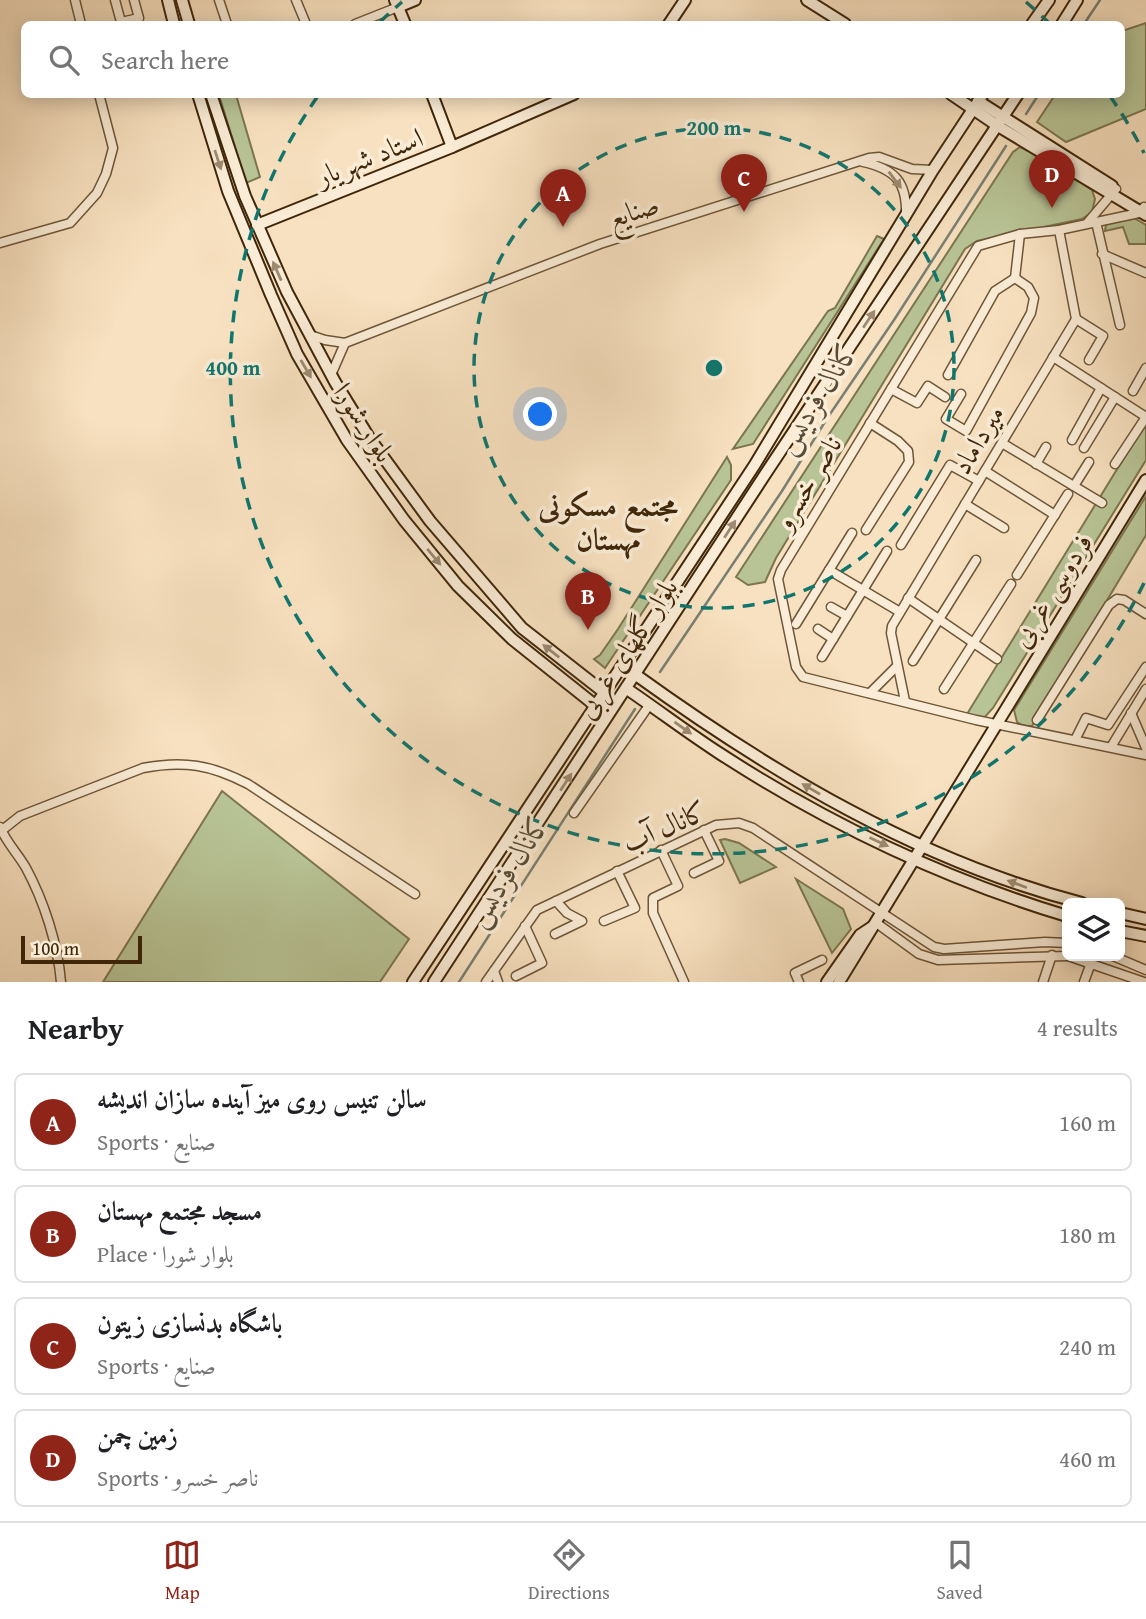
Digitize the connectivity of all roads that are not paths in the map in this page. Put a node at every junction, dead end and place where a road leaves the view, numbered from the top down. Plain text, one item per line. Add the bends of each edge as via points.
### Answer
1 (75, 0) edge
2 (115, 0) edge
3 (134, 0) edge
4 (168, 0) edge
5 (182, 0) edge
6 (219, 0) edge
7 (296, 0) edge
8 (415, 0) edge
9 (685, 0) edge
10 (807, 0) edge
11 (1049, 0) edge
12 (1077, 0) edge
13 (396, 4) edge
14 (822, 4) edge
15 (80, 21) edge
16 (121, 21) edge
17 (126, 21) edge
18 (173, 21) edge
19 (188, 21) edge
20 (226, 21) edge
21 (305, 21) edge
22 (361, 21) edge
23 (404, 21) edge
24 (671, 21) edge
25 (842, 21) edge
26 (1034, 21) edge
27 (1064, 21) edge
28 (100, 98) edge
29 (199, 98) edge
30 (212, 98) edge
31 (434, 98) edge
32 (564, 98) edge
33 (1016, 98) edge
34 (978, 101) edge
35 (1000, 122) junction
36 (1023, 131) junction
37 (452, 147) junction
38 (860, 161) junction
39 (933, 170) junction
40 (1114, 191) junction
41 (1144, 211) edge
42 (906, 218) junction
43 (1096, 222) junction
44 (1085, 224) junction
45 (257, 225) junction
46 (1059, 230) junction
47 (1020, 234) junction
48 (0, 243) edge
49 (1102, 254) junction
50 (1146, 273) edge
51 (1015, 278) junction
52 (1076, 319) junction
53 (1120, 325) dead end
54 (308, 335) junction
55 (345, 343) junction
56 (1053, 357) junction
57 (1089, 360) dead end
58 (1146, 368) edge
59 (331, 375) junction
60 (948, 375) dead end
61 (1101, 388) junction
62 (891, 389) junction
63 (1133, 391) dead end
64 (961, 394) dead end
65 (945, 397) dead end
66 (1115, 397) junction
67 (1146, 417) edge
68 (870, 423) junction
69 (1072, 440) dead end
70 (1002, 443) junction
71 (1046, 447) dead end
72 (1083, 448) dead end
73 (1089, 462) dead end
74 (1036, 464) junction
75 (1115, 464) dead end
76 (985, 471) junction
77 (1146, 480) edge
78 (979, 481) junction
79 (1074, 486) junction
80 (1068, 494) dead end
81 (1102, 503) dead end
82 (965, 504) junction
83 (1055, 515) junction
84 (1004, 528) dead end
85 (866, 530) dead end
86 (852, 533) dead end
87 (901, 545) dead end
88 (887, 551) dead end
89 (976, 559) dead end
90 (689, 566) junction
91 (829, 570) junction
92 (702, 572) junction
93 (1017, 575) dead end
94 (1011, 584) dead end
95 (863, 590) junction
96 (908, 598) junction
97 (831, 607) dead end
98 (900, 612) junction
99 (1146, 614) edge
100 (847, 616) junction
101 (939, 620) junction
102 (796, 624) dead end
103 (818, 629) dead end
104 (833, 639) junction
105 (974, 643) junction
106 (822, 657) dead end
107 (997, 659) dead end
108 (913, 661) dead end
109 (897, 666) junction
110 (1146, 667) edge
111 (636, 676) junction
112 (627, 689) junction
113 (944, 689) dead end
114 (1146, 689) edge
115 (659, 692) junction
116 (605, 693) junction
117 (870, 693) junction
118 (905, 701) junction
119 (650, 704) junction
120 (596, 706) junction
121 (1131, 713) junction
122 (1037, 720) dead end
123 (996, 724) junction
124 (1075, 740) junction
125 (1111, 747) junction
126 (1146, 748) edge
127 (1146, 755) edge
128 (574, 813) dead end
129 (525, 815) junction
130 (538, 825) junction
131 (1, 828) edge
132 (704, 830) junction
133 (922, 847) junction
134 (661, 850) junction
135 (914, 859) junction
136 (617, 871) junction
137 (694, 873) dead end
138 (415, 894) dead end
139 (1063, 898) edge
140 (556, 901) junction
141 (1062, 914) edge
142 (1125, 914) edge
143 (1146, 919) edge
144 (876, 920) junction
145 (604, 921) dead end
146 (525, 926) junction
147 (1125, 933) edge
148 (555, 934) dead end
149 (1146, 936) edge
150 (1062, 943) edge
151 (1052, 955) junction
152 (1062, 956) edge
153 (822, 960) dead end
154 (1084, 961) edge
155 (1125, 961) edge
156 (1091, 963) junction
157 (1146, 970) edge
158 (494, 971) junction
159 (516, 976) dead end
160 (436, 981) edge
161 (61, 982) edge
162 (413, 982) edge
163 (486, 982) edge
164 (498, 982) edge
165 (684, 982) edge
166 (799, 982) edge
167 (827, 982) edge
168 (839, 982) edge
169 (1043, 982) edge
170 (1084, 982) edge
171 (1144, 982) edge

1 - 15 street
2 - 16 street
3 - 17 street via 139,18
4 - 18 main road
5 - 19 main road
6 - 20 street
7 - 21 street
8 - 13 main road
9 - 24 main road
10 - 14 main road
11 - 26 main road
12 - 27 main road
13 - 22 street
13 - 23 main road
14 - 25 main road
28 - 48 street via 113,148 97,192 70,223
29 -> 120 main road, بلوار شورا via 228,191 271,295 297,354 347,440 458,586 512,639
30 - 45 main road, بلوار شورا
31 - 37 main road
32 - 37 main road, استاد شهریار
33 - 35 main road, بلوار گلهای غربی
33 - 36 main road via 1015,117
34 - 35 main road
34 - 39 main road, بلوار گلهای غربی
35 - 36 main road
35 - 40 main road
92 -> 35 main road, بلوار گلهای غربی
36 - 40 main road
37 - 45 main road, استاد شهریار
38 - 39 street, صنایع via 879,157 912,169
38 -> 42 street via 883,166 896,176 906,197
38 - 55 street, صنایع via 600,244
39 - 42 main road, بلوار گلهای غربی
40 - 41 main road
40 - 44 street
41 - 43 street, ناصر خسرو
42 - 90 main road, بلوار گلهای غربی
43 - 44 street, ناصر خسرو
43 - 49 street
44 - 46 street, ناصر خسرو
54 -> 45 main road, بلوار شورا
46 - 47 street, ناصر خسرو
46 - 52 street
47 - 51 street
47 - 62 street, ناصر خسرو via 984,243 971,254
49 - 50 street
49 - 53 street
51 - 60 street via 995,291
51 - 64 street via 1034,298 1031,313 966,431 946,419
52 - 56 street, میرداماد
52 - 57 street via 1103,336
54 - 55 street
54 - 59 main road, بلوار شورا
55 - 59 street
56 - 61 street
56 - 70 street, میرداماد
58 - 63 street
116 -> 59 main road, بلوار شورا via 522,628 430,521
61 - 66 street
61 - 69 street
62 - 65 street via 917,403 928,386
62 - 68 street, ناصر خسرو
66 - 67 street
66 - 72 street
67 - 75 street
68 - 85 street via 898,441 908,451 909,461
68 - 117 street, ناصر خسرو via 778,579 800,675
70 - 74 street
70 - 76 street, میرداماد
71 - 74 street
73 - 79 street
74 - 79 street
76 - 78 street, میرداماد
76 - 83 street
77 - 123 main road, فردوسی غربی
78 - 82 street, میرداماد
78 - 87 street via 950,465
79 - 81 street
80 - 83 street
82 - 84 street
82 - 96 street, میرداماد
83 - 93 street
86 - 91 street
88 - 95 street
89 - 101 street
90 - 92 main road via 700,564
90 - 116 main road, بلوار گلهای غربی
91 - 95 street
91 - 102 street
92 - 111 main road, بلوار گلهای غربی
94 - 105 street
95 - 98 street
95 - 100 street
96 - 98 street, میرداماد
96 - 101 street
97 - 100 street
98 - 109 street, میرداماد via 891,634
99 - 122 street via 1124,600 1109,605
100 - 104 street
101 - 105 street
101 - 108 street
103 - 104 street
104 - 106 street
105 - 107 street
105 - 113 street
109 - 117 street
109 - 118 street, میرداماد
110 - 124 street via 1108,725 1086,718
111 - 112 main road, بلوار گلهای غربی
111 - 115 main road
112 - 119 main road
130 -> 112 main road, بلوار گلهای غربی
114 - 121 street
115 - 119 main road via 651,695
133 -> 115 main road via 793,778
116 - 120 main road, بلوار گلهای غربی
117 - 118 street, ناصر خسرو
118 - 123 street, ناصر خسرو
119 - 128 street
119 -> 135 main road via 807,806
120 - 129 main road, بلوار گلهای غربی
121 - 125 street
121 - 126 street
123 - 124 street, ناصر خسرو
123 - 133 main road, فردوسی غربی
124 - 125 street, ناصر خسرو
125 - 127 street, ناصر خسرو
129 - 130 main road via 529,827
129 - 162 main road, بلوار گلهای غربی
130 - 160 main road, بلوار گلهای غربی
131 - 138 street via 20,816 143,768 202,766 248,783
131 - 161 street via 38,897
132 - 134 street, کانال آب
132 - 137 street via 719,861
132 - 144 street, کانال آب via 739,823 753,828
133 - 135 main road, فردوسی غربی
139 -> 133 main road
134 - 136 street, کانال آب
134 - 165 street via 678,886 653,898 653,914
135 - 141 main road
135 - 144 main road, فردوسی غربی
136 - 140 street, کانال آب
136 - 145 street via 635,908
140 - 146 street, کانال آب via 537,910
140 - 148 street via 582,921
142 - 143 main road
144 - 150 street via 944,949
144 - 151 street via 919,954 938,960
144 - 167 main road
144 - 168 main road
146 - 158 street, کانال آب
146 - 159 street via 542,963
147 - 149 main road
151 - 152 street
151 - 169 street
153 - 166 street via 795,973
154 - 156 street
155 - 157 street
156 - 170 street
156 - 171 street
158 - 163 street, کانال آب
158 - 164 street

